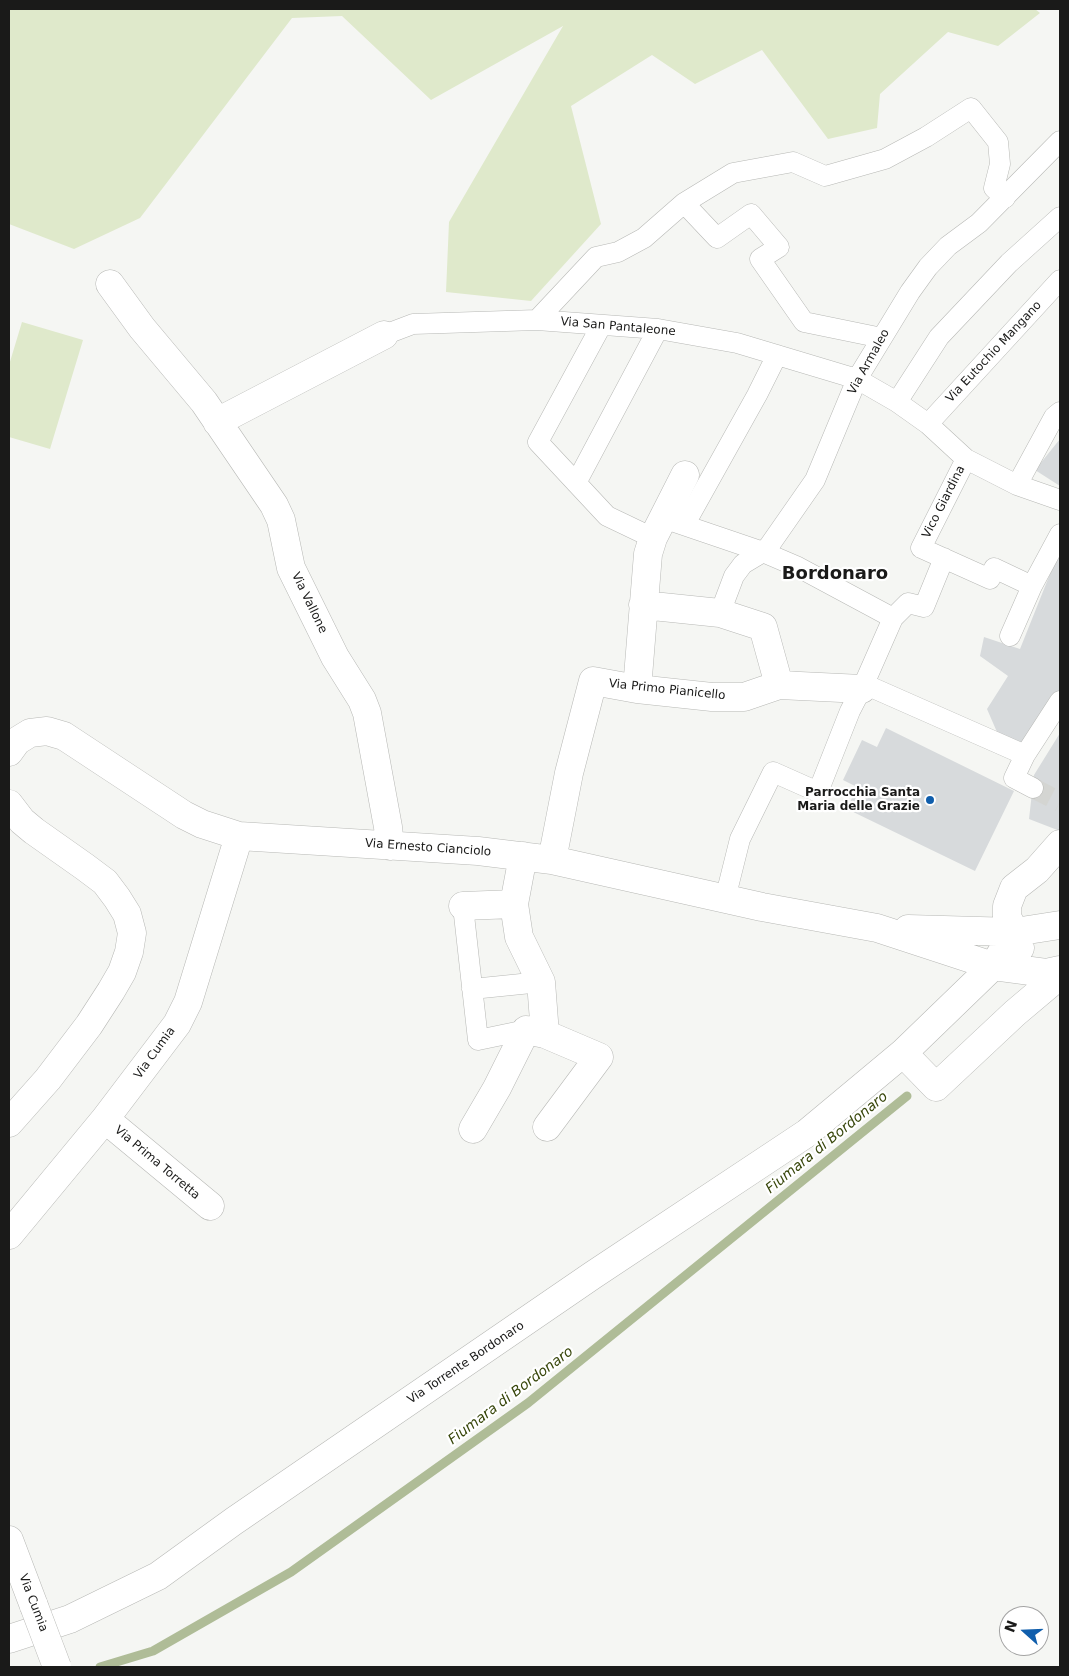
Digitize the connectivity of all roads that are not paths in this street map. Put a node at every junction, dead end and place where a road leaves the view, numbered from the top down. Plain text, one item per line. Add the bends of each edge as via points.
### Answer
1 (1060, 141) edge
2 (1005, 198) junction
3 (684, 204) junction
4 (1060, 217) edge
5 (1060, 280) edge
6 (110, 284) dead end
7 (537, 320) junction
8 (601, 326) junction
9 (658, 329) junction
10 (384, 335) joint
11 (882, 338) junction
12 (777, 355) junction
13 (857, 379) junction
14 (897, 402) junction
15 (1060, 412) edge
16 (217, 422) junction
17 (928, 424) junction
18 (966, 459) junction
19 (685, 475) dead end
20 (576, 483) junction
21 (1017, 485) junction
22 (1060, 500) edge
23 (667, 527) junction
24 (1060, 534) edge
25 (763, 552) junction
26 (944, 558) junction
27 (1032, 586) junction
28 (643, 605) junction
29 (720, 612) junction
30 (893, 618) junction
31 (1010, 636) dead end
32 (779, 685) junction
33 (863, 686) junction
34 (637, 689) junction
35 (1060, 701) edge
36 (9, 752) edge
37 (1025, 755) junction
38 (1033, 788) tunnel mouth
39 (9, 804) edge
40 (239, 836) junction
41 (1060, 844) edge
42 (390, 846) junction
43 (523, 856) junction
44 (552, 860) junction
45 (725, 899) junction
46 (514, 904) junction
47 (463, 906) joint
48 (1060, 925) edge
49 (877, 928) junction
50 (1015, 932) junction
51 (993, 966) junction
52 (1060, 970) edge
53 (1023, 971) junction
54 (1060, 975) edge
55 (541, 982) junction
56 (472, 989) junction
57 (1015, 1013) junction
58 (535, 1032) junction
59 (904, 1053) junction
60 (105, 1119) junction
61 (9, 1123) edge
62 (547, 1127) dead end
63 (473, 1129) dead end
64 (210, 1206) dead end
65 (9, 1235) edge
66 (9, 1540) edge
67 (9, 1639) edge
68 (56, 1667) edge

1 - 2 street, Via Armaleo
2 - 3 street via 994,188 1000,164 998,142 971,108 885,159 825,176 793,162 733,173
2 - 11 street, Via Armaleo via 928,267
3 - 7 street via 644,238 618,252 596,256
3 - 11 street via 717,238 751,214 779,248 760,259 804,322
4 - 14 street via 1009,263 939,337
5 - 17 street, Via Eutochio Mangano
6 - 16 street, Via Vallone
7 - 8 street, Via San Pantaleone
7 - 10 street, Via San Pantaleone via 413,324
8 - 9 street, Via San Pantaleone
8 - 20 street via 538,442
9 - 12 street, Via San Pantaleone via 737,343
9 - 20 street
10 - 16 street, Via San Pantaleone
11 - 13 street, Via Armaleo
12 - 13 street, Via San Pantaleone
12 - 23 street via 757,396
13 - 14 street, Via San Pantaleone
13 - 25 street, Via Armaleo via 815,480
14 - 17 street, Via San Pantaleone
15 - 21 street
16 - 42 street, Via Vallone via 274,505 281,520 292,568 335,657 362,700
17 - 18 street, Via San Pantaleone
18 - 21 street, Via San Pantaleone
18 - 26 street, Vico Giardina via 921,548
19 - 23 street
20 - 23 street via 607,516
21 - 22 street, Via San Pantaleone
23 - 25 street
23 - 28 street via 648,554
24 - 27 street
25 - 29 street, Via Armaleo via 743,564 734,576
25 - 30 street
26 - 27 street via 990,579 994,568
26 - 30 street via 924,607 908,603
27 - 31 street
28 - 29 street
28 - 34 street
29 - 32 street via 763,627
30 - 33 street
32 - 33 street, Via Primo Pianicello
32 - 34 street, Via Primo Pianicello via 744,697
33 - 37 street, Via Primo Pianicello
33 - 45 street via 818,792 773,772 740,839
34 - 44 street, Via Primo Pianicello via 593,681 569,773
35 - 37 street
36 - 40 street, Via Ernesto Cianciolo via 17,741 30,733 47,731 64,736 184,815
37 - 38 street via 1014,778
39 - 61 street via 22,821 105,882 127,914 132,932 122,972 107,998 48,1079
40 - 42 street, Via Ernesto Cianciolo
40 - 60 street, Via Cumia via 188,1002 164,1043
41 - 50 street via 1037,870 1014,888 1007,906 1007,917
42 - 43 street, Via Ernesto Cianciolo
43 - 44 street, Via Ernesto Cianciolo
43 - 46 street
44 - 45 street, Via Ernesto Cianciolo
45 - 49 street, Via Ernesto Cianciolo
46 - 47 street
46 - 55 street via 519,937
47 - 56 street
48 - 50 street
49 - 50 street
49 - 51 street
50 - 51 street, Via Torrente Bordonaro
50 - 53 street
51 - 53 street
51 - 59 street, Via Torrente Bordonaro
52 - 53 street via 1046,973
53 - 57 street
54 - 57 street
55 - 56 street
55 - 58 street
56 - 58 street via 478,1040
57 - 59 street via 936,1087
58 - 62 street via 599,1057
58 - 63 street
59 - 67 street, Via Torrente Bordonaro via 807,1133 592,1275 158,1576 70,1619
60 - 64 street, Via Prima Torretta
60 - 65 street, Via Cumia
66 - 68 street, Via Cumia, bridge

